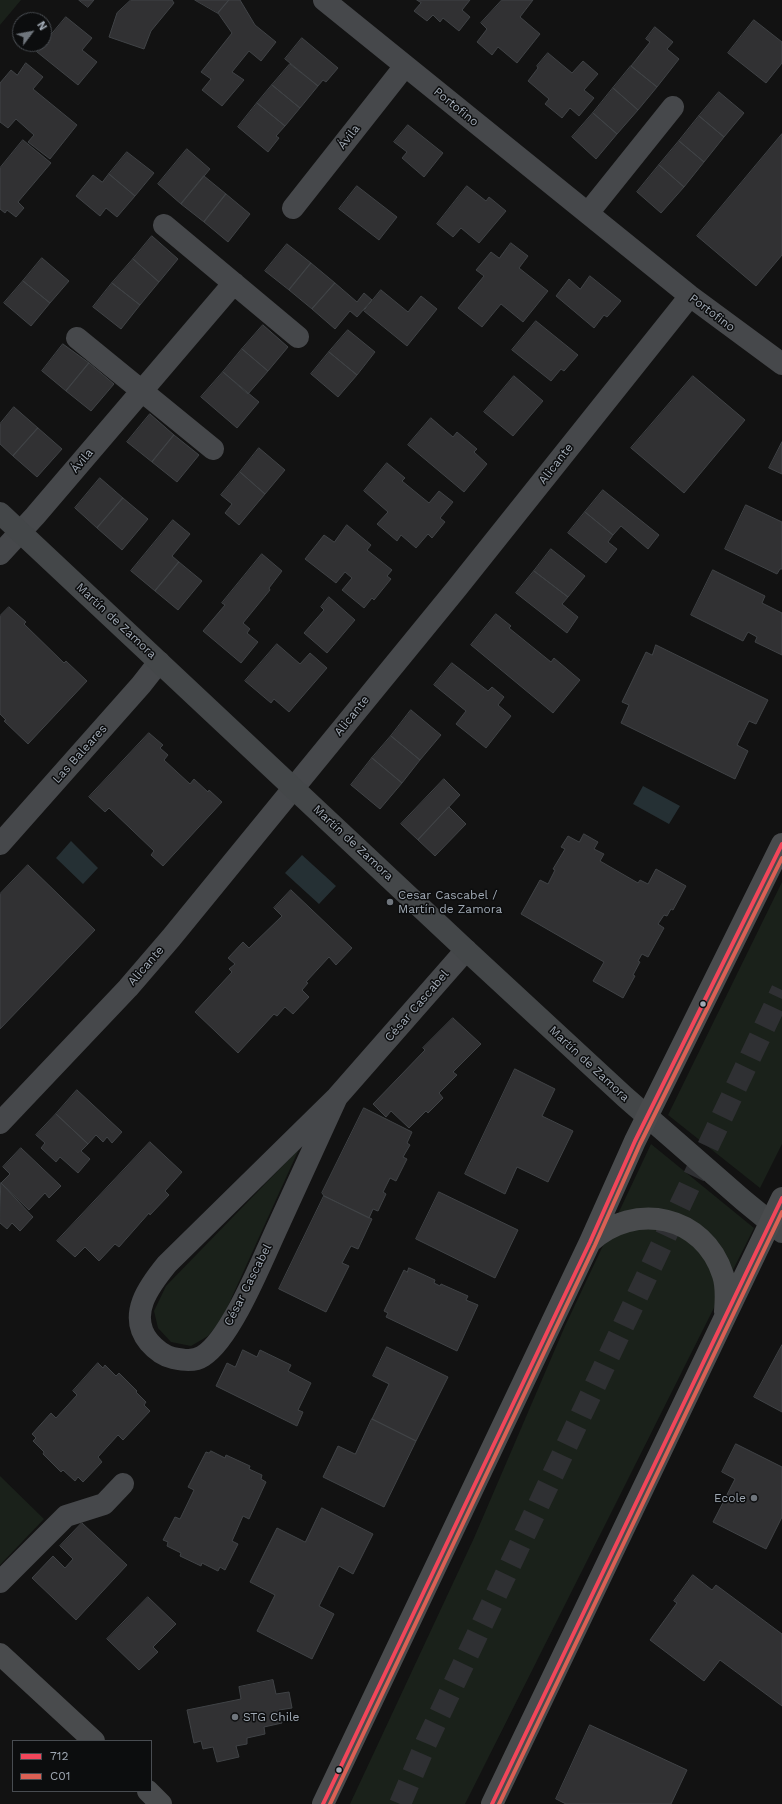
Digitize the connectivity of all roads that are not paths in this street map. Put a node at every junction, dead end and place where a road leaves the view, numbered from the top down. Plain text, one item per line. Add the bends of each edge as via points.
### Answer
1 (324, 0) edge
2 (405, 66) junction
3 (674, 108) dead end
4 (294, 208) dead end
5 (588, 213) junction
6 (164, 225) dead end
7 (234, 283) junction
8 (690, 296) junction
9 (298, 337) dead end
10 (77, 338) dead end
11 (782, 364) edge
12 (142, 390) junction
13 (213, 449) dead end
14 (0, 512) edge
15 (21, 532) junction
16 (0, 554) edge
17 (159, 662) junction
18 (295, 788) junction
19 (0, 844) edge
20 (782, 844) edge
21 (466, 950) junction
22 (337, 1097) junction
23 (648, 1117) junction
24 (0, 1123) edge
25 (782, 1198) edge
26 (776, 1227) edge
27 (590, 1242) junction
28 (720, 1328) junction
29 (123, 1484) dead end
30 (0, 1582) edge
31 (0, 1654) edge
32 (93, 1740) edge
33 (149, 1792) edge
34 (161, 1804) edge
35 (323, 1804) edge
36 (492, 1804) edge

1 - 2 street, Portofino
2 - 4 street, Ávila
2 - 5 street, Portofino
3 - 5 street
5 - 8 street, Portofino
6 - 7 street
7 - 9 street
7 - 12 street, Ávila
8 - 11 street, Portofino
8 - 18 street, Alicante
10 - 12 street
12 - 13 street
12 - 15 street, Ávila
14 - 15 street, Martín de Zamora
15 - 16 street, Ávila
15 - 17 street, Martín de Zamora
17 - 18 street, Martín de Zamora
17 - 19 street, Las Baleares
18 - 21 street, Martín de Zamora
18 - 24 street, Alicante via 128,988
20 - 23 main road
21 - 22 street, César Cascabel
21 - 23 street, Martín de Zamora
22 - 22 street, César Cascabel via 167,1264 155,1279 145,1295 140,1310 140,1322 146,1338 155,1349 171,1358 189,1361 202,1357 228,1328
23 - 26 street, Martín de Zamora
23 - 27 main road
25 - 26 main road
26 - 28 main road
27 - 28 main road via 610,1227 627,1220 661,1219 679,1224 707,1245 717,1260 726,1294
27 - 35 main road
28 - 36 main road
29 - 30 street via 104,1504 66,1516
31 - 32 main road
33 - 34 main road

